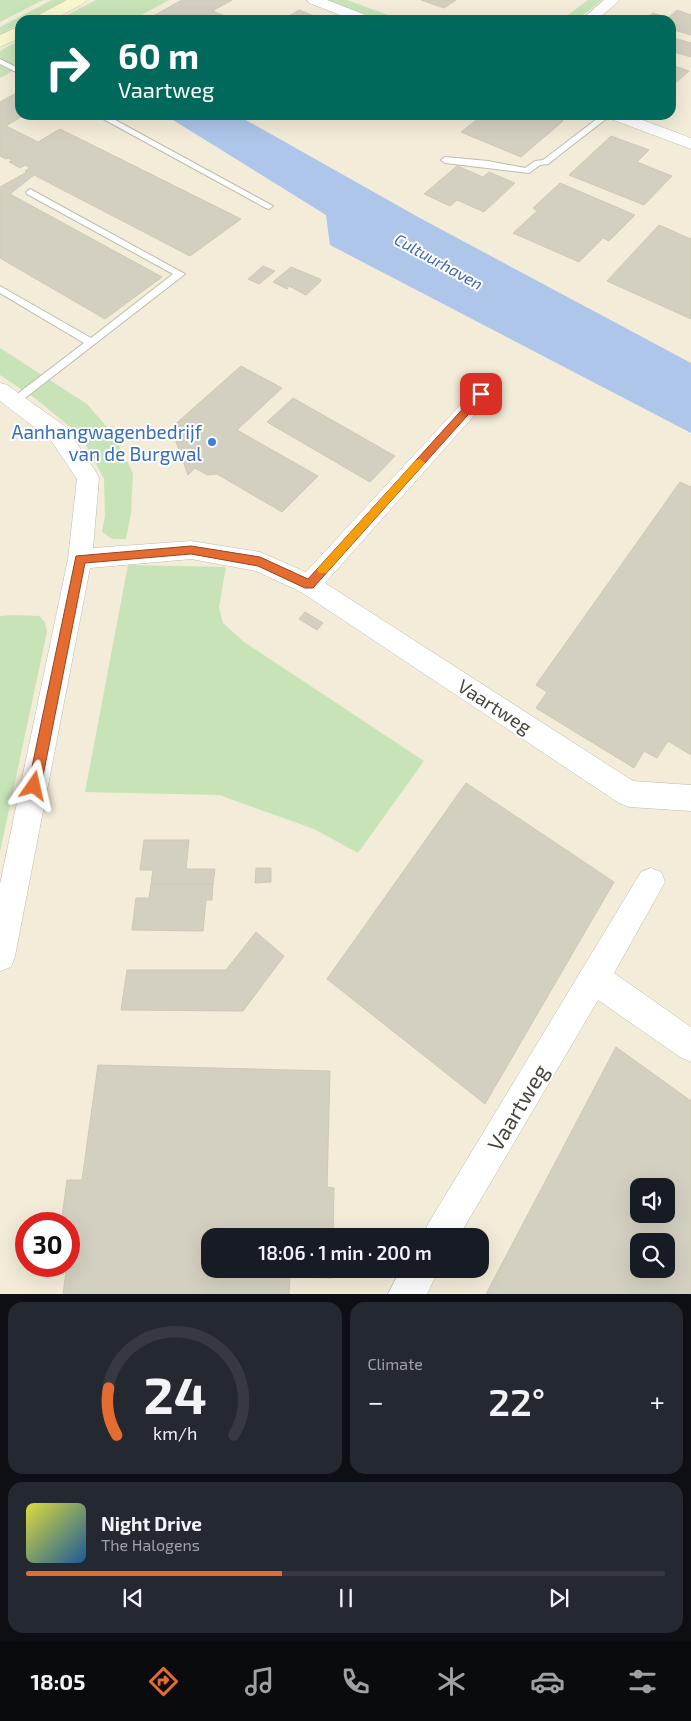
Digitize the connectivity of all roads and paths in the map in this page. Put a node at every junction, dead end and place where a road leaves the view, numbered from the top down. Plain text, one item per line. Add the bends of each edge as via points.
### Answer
1 (79, 0) edge
2 (314, 0) edge
3 (614, 0) edge
4 (50, 15) edge
5 (353, 15) edge
6 (594, 15) edge
7 (15, 34) edge
8 (0, 42) edge
9 (0, 61) edge
10 (15, 69) edge
11 (109, 120) edge
12 (600, 120) edge
13 (627, 120) edge
14 (691, 144) edge
15 (445, 160) dead end
16 (30, 192) dead end
17 (268, 206) dead end
18 (0, 288) edge
19 (90, 343) junction
20 (481, 394) dead end
21 (8, 395) edge
22 (80, 559) junction
23 (309, 584) junction
24 (691, 798) edge
25 (651, 882) dead end
26 (0, 956) edge
27 (594, 978) junction
28 (691, 1046) edge
29 (445, 1228) edge
30 (416, 1278) edge
31 (406, 1294) edge

1 - 4 street
2 - 5 street
3 - 6 street
7 - 8 street
9 - 10 lane
11 - 17 lane
12 - 15 lane via 545,162 526,171
13 - 14 street
16 - 19 lane via 180,274
18 - 19 lane
19 - 21 lane
20 - 23 street
21 - 22 street via 58,433 88,478
22 - 23 street, Vaartweg via 191,550 260,562
22 - 26 street
23 - 24 street, Vaartweg via 629,794
25 - 27 street, Vaartweg
27 - 28 street
27 - 29 street, Vaartweg
30 - 31 street

